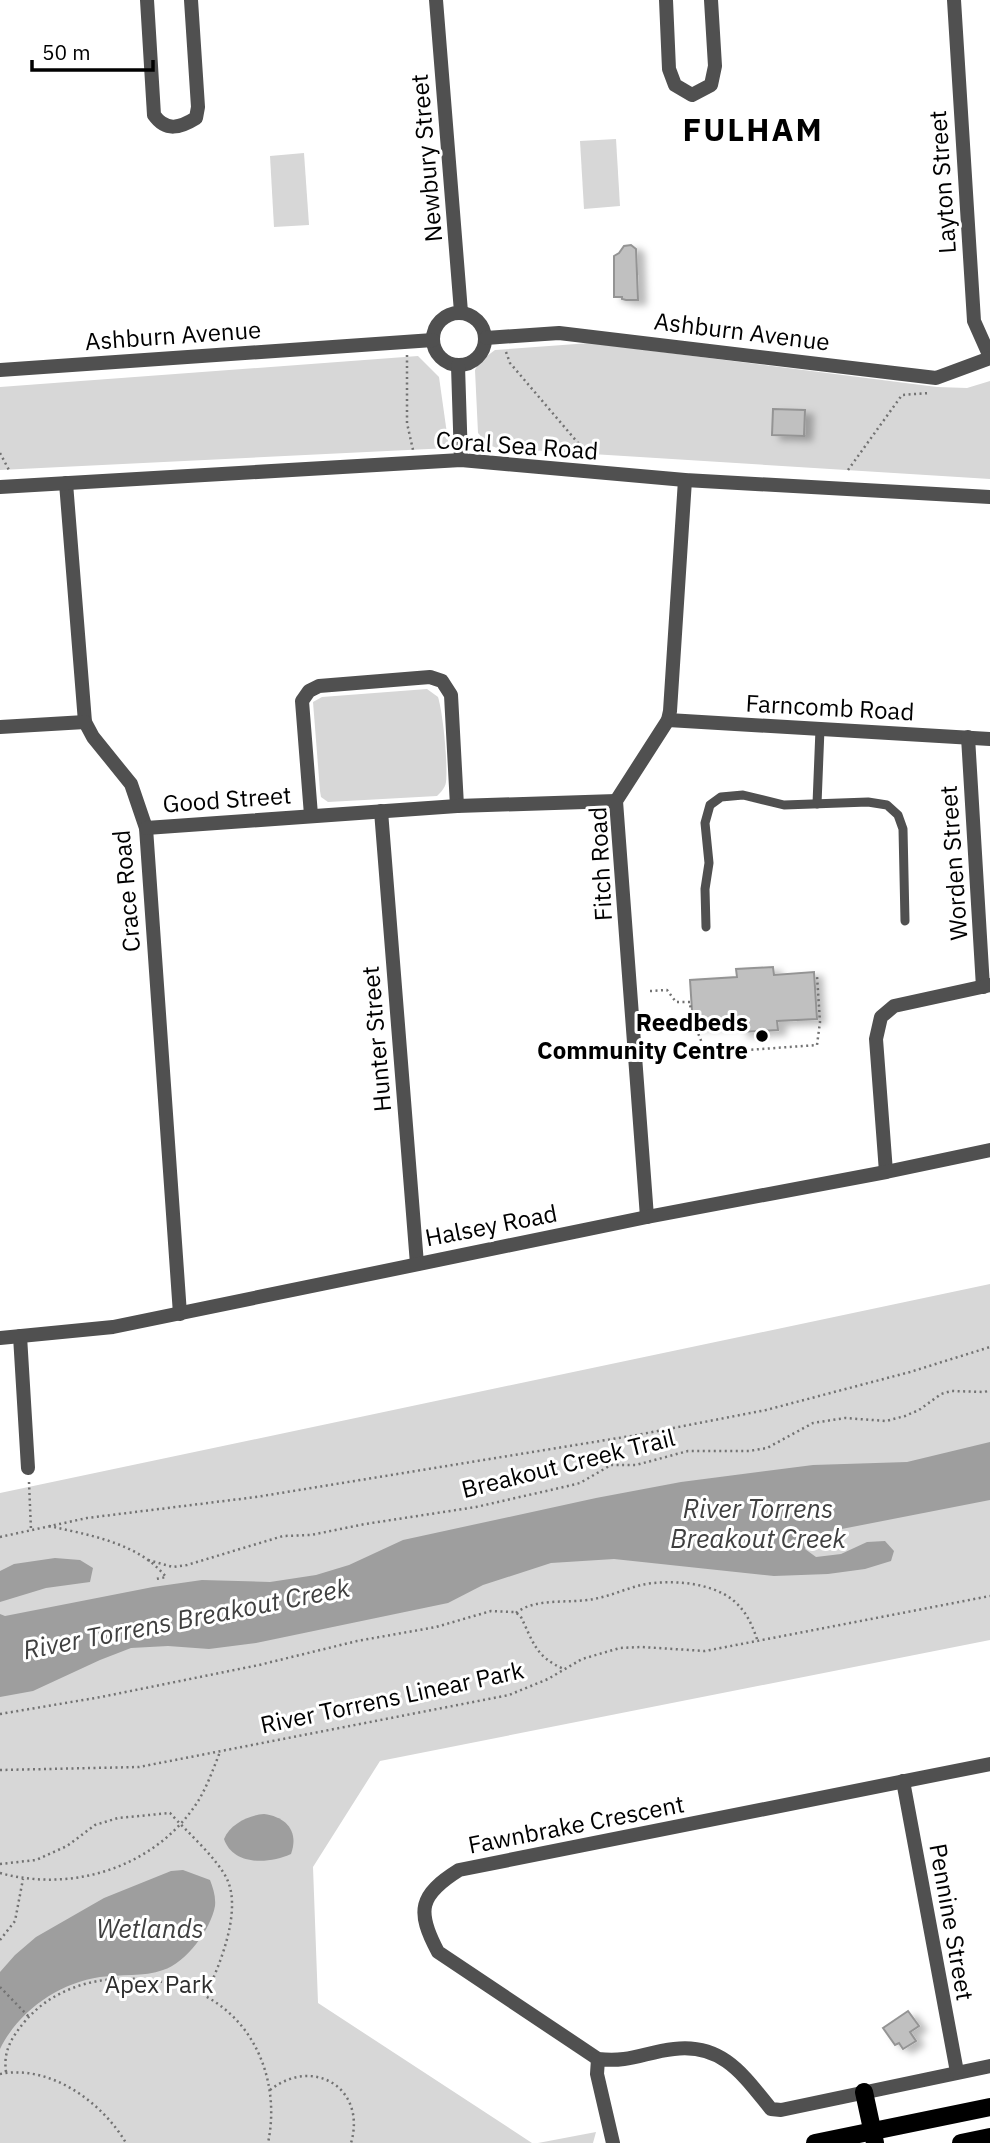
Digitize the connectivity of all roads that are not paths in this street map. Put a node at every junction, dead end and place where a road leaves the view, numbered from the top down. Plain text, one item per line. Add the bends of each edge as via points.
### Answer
1 (147, 0) edge
2 (191, 0) edge
3 (436, 0) edge
4 (666, 0) edge
5 (710, 0) edge
6 (954, 0) edge
7 (461, 312) junction
8 (486, 338) junction
9 (433, 340) junction
10 (990, 358) edge
11 (458, 366) junction
12 (0, 370) edge
13 (461, 460) junction
14 (685, 480) junction
15 (66, 483) junction
16 (0, 487) edge
17 (990, 496) edge
18 (668, 720) junction
19 (85, 722) junction
20 (0, 727) edge
21 (820, 729) junction
22 (968, 737) junction
23 (990, 739) edge
24 (616, 801) junction
25 (817, 804) junction
26 (457, 807) junction
27 (381, 811) junction
28 (311, 815) junction
29 (146, 828) junction
30 (905, 921) dead end
31 (706, 926) dead end
32 (987, 986) edge
33 (990, 1150) edge
34 (886, 1172) junction
35 (647, 1217) junction
36 (417, 1264) junction
37 (180, 1314) junction
38 (20, 1336) junction
39 (0, 1338) edge
40 (28, 1468) road end
41 (990, 1764) edge
42 (903, 1781) junction
43 (598, 2059) junction
44 (990, 2066) edge
45 (957, 2072) junction
46 (864, 2092) junction
47 (990, 2107) edge
48 (874, 2137) edge
49 (990, 2137) edge
50 (613, 2143) edge
51 (815, 2143) edge
52 (961, 2143) edge

1 - 2 street via 154,115 172,128 195,118 198,107
3 - 7 street, Newbury Street
4 - 5 street via 669,69 675,85 692,95 711,85 715,66
6 - 10 street, Layton Street via 974,321
7 - 8 street via 480,321
7 - 9 street via 440,321
8 - 10 street, Ashburn Avenue via 559,333 936,378
8 - 11 street via 479,357
9 - 11 street via 441,358
9 - 12 street, Ashburn Avenue
11 - 13 street
13 - 14 street, Coral Sea Road
13 - 15 street, Coral Sea Road
14 - 17 street, Coral Sea Road
14 - 18 street, Fitch Road
15 - 16 street, Coral Sea Road
15 - 19 street, Crace Road
18 - 21 street, Farncomb Road
18 - 24 street, Fitch Road
19 - 20 street
19 - 29 street, Crace Road via 131,784
21 - 22 street, Farncomb Road
21 - 25 lane
22 - 23 street, Farncomb Road
22 - 32 street, Worden Street
24 - 26 street, Good Street
24 - 35 street, Fitch Road
25 - 30 lane via 868,802 887,805 898,815 903,829
25 - 31 lane via 784,805 743,795 721,797 710,805 705,824 709,863
26 - 27 street, Good Street
26 - 28 street, Good Street via 451,695 442,681 430,677 320,686 305,695
27 - 28 street, Good Street
27 - 36 street, Hunter Street
28 - 29 street, Good Street
29 - 37 street, Crace Road
32 - 34 street via 894,1006 881,1017 876,1039
33 - 34 street, Halsey Road
34 - 35 street, Halsey Road
35 - 36 street, Halsey Road
36 - 37 street, Halsey Road
37 - 38 street, Halsey Road via 113,1327
38 - 39 street, Halsey Road
38 - 40 street
41 - 42 street, Fawnbrake Crescent
42 - 43 street, Fawnbrake Crescent via 459,1870 436,1884 423,1910 427,1932 438,1952
42 - 45 street, Pennine Street
43 - 46 street via 619,2061 676,2048 712,2052 738,2067 771,2109
43 - 50 street via 597,2074
44 - 45 street
45 - 46 street
46 - 48 main road
47 - 48 main road
48 - 51 main road
49 - 52 main road

